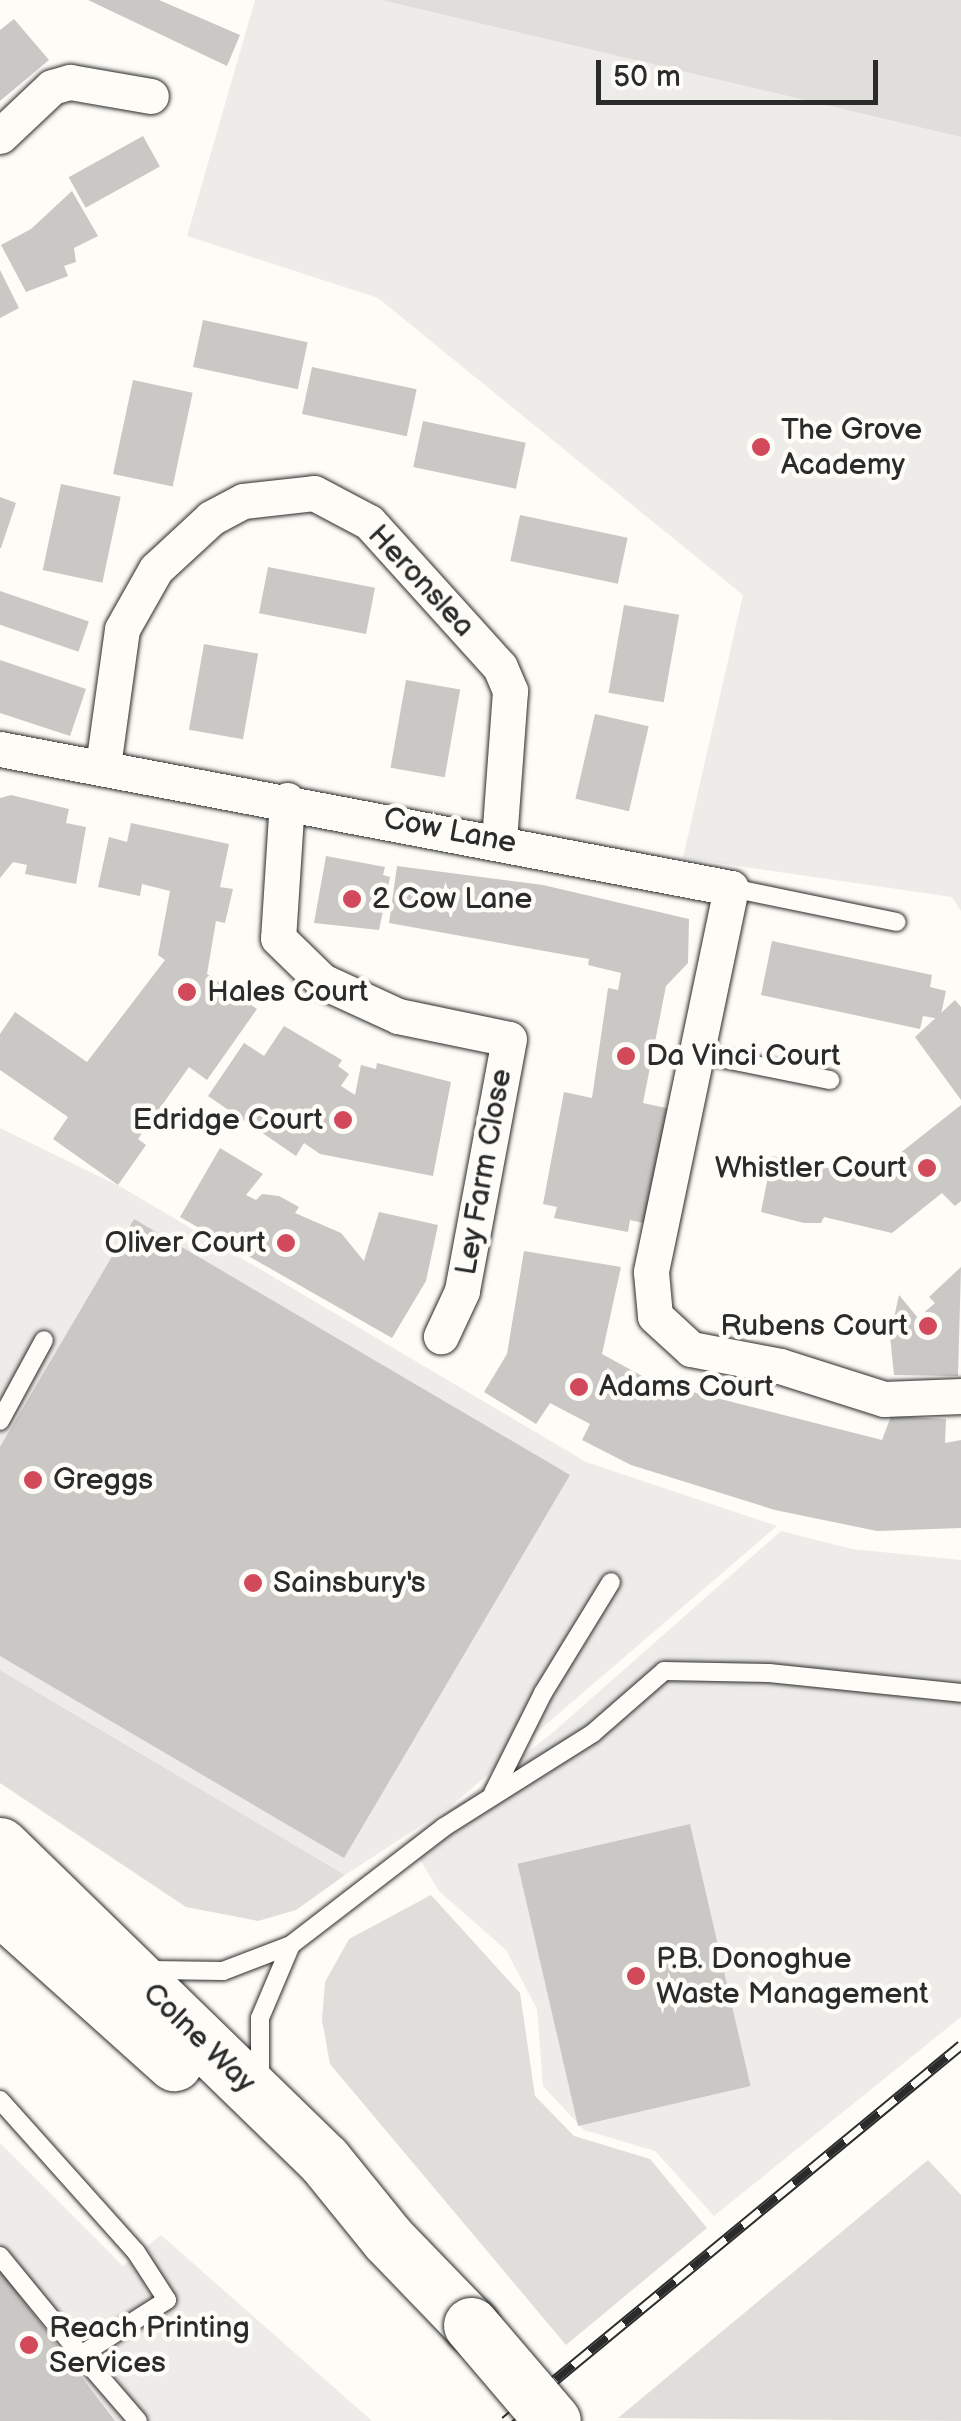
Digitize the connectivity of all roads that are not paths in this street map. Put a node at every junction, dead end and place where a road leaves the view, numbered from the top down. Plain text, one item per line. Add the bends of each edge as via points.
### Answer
1 (150, 96) dead end
2 (0, 136) edge
3 (0, 750) edge
4 (102, 766) junction
5 (287, 800) junction
6 (498, 840) junction
7 (731, 888) junction
8 (898, 922) dead end
9 (696, 1054) junction
10 (830, 1080) dead end
11 (440, 1336) dead end
12 (44, 1340) dead end
13 (961, 1396) edge
14 (0, 1421) edge
15 (612, 1582) dead end
16 (961, 1692) edge
17 (492, 1794) junction
18 (0, 1845) edge
19 (0, 1908) edge
20 (291, 1945) junction
21 (118, 1959) junction
22 (0, 2100) edge
23 (270, 2108) junction
24 (388, 2240) junction
25 (0, 2256) edge
26 (82, 2356) junction
27 (138, 2421) edge
28 (553, 2421) edge

1 - 2 street via 70,82 52,87
3 - 4 street, Cow Lane
4 - 5 street, Cow Lane
4 - 6 street, Heronslea via 122,629 156,569 210,518 243,501 314,493 369,522 500,668 510,692
5 - 6 street, Cow Lane
5 - 11 street, Ley Farm Close via 278,938 322,981 398,1016 509,1039 462,1291
6 - 7 street, Cow Lane
7 - 8 lane, Cow Lane
7 - 9 street
9 - 10 lane
9 - 13 street via 651,1272 655,1316 692,1349 780,1366 884,1399
12 - 14 lane
15 - 17 lane via 543,1692
16 - 17 lane via 769,1673 664,1671 593,1733
17 - 20 lane
18 - 21 highway, Colne Way
19 - 24 highway, Colne Way via 302,2180
20 - 21 lane via 200,1974
20 - 23 lane via 260,2018 257,2067
21 - 23 highway, Colne Way
22 - 26 lane via 136,2252 166,2300
23 - 24 highway, Colne Way via 324,2160
24 - 28 highway, Colne Way, bridge
25 - 26 lane
26 - 27 lane

